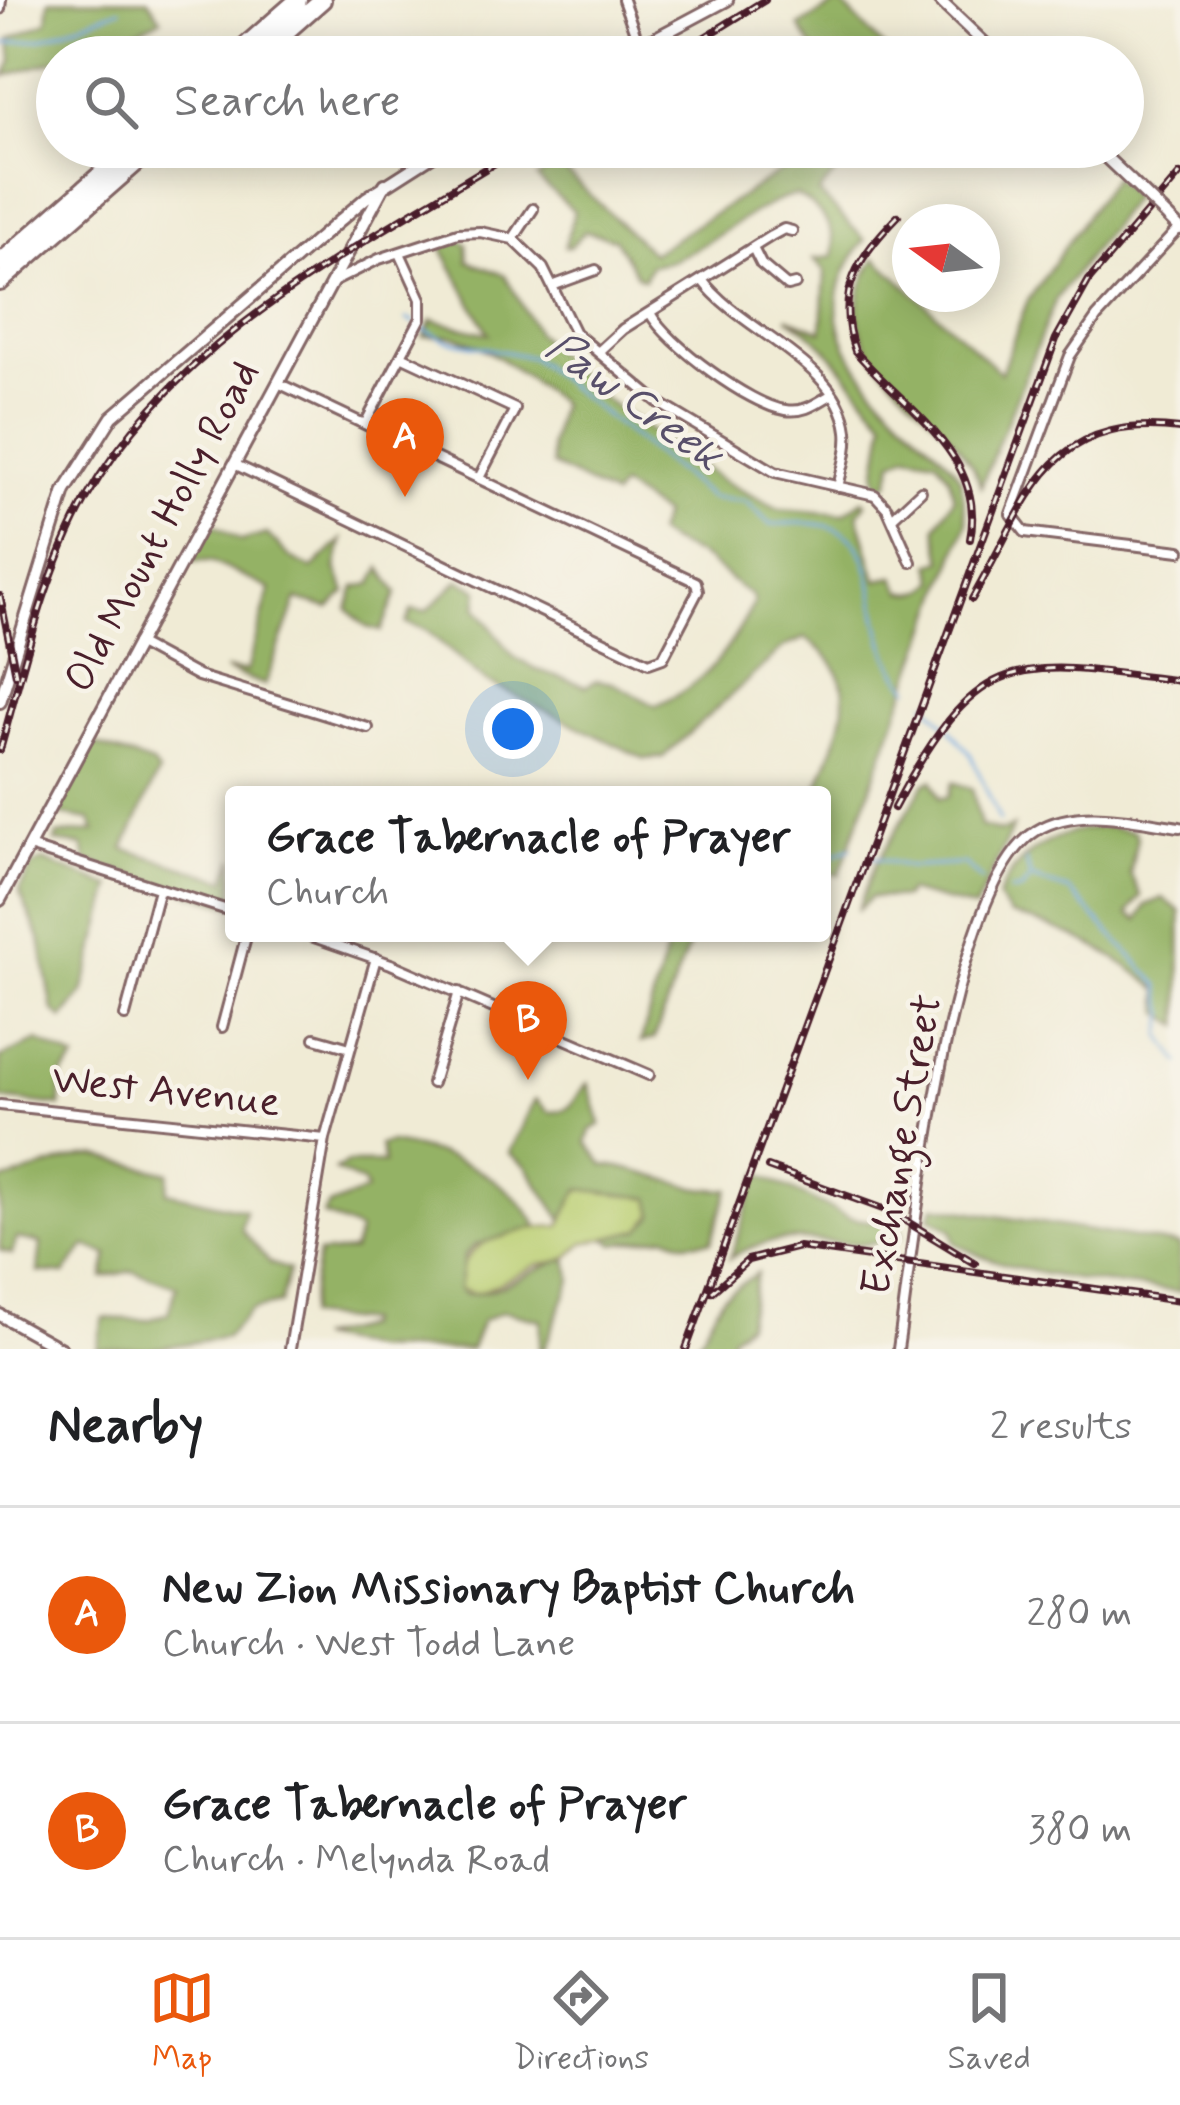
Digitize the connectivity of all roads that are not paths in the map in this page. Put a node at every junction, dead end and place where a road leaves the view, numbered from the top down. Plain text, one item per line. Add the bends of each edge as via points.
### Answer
1 (623, 0) edge
2 (727, 0) edge
3 (939, 0) edge
4 (305, 3) edge
5 (261, 36) edge
6 (276, 36) edge
7 (636, 36) edge
8 (659, 36) edge
9 (977, 36) edge
10 (108, 168) edge
11 (130, 168) edge
12 (411, 168) edge
13 (1117, 168) edge
14 (385, 184) junction
15 (532, 209) dead end
16 (1180, 228) edge
17 (792, 232) dead end
18 (513, 239) junction
19 (753, 248) junction
20 (400, 253) junction
21 (0, 263) edge
22 (596, 270) dead end
23 (702, 280) junction
24 (0, 282) edge
25 (334, 282) junction
26 (795, 284) dead end
27 (552, 286) junction
28 (650, 313) junction
29 (597, 352) junction
30 (401, 356) junction
31 (278, 383) junction
32 (829, 396) junction
33 (365, 424) junction
34 (232, 464) junction
35 (478, 478) junction
36 (838, 487) junction
37 (921, 491) dead end
38 (892, 518) junction
39 (1180, 551) edge
40 (911, 562) dead end
41 (136, 643) junction
42 (0, 702) edge
43 (368, 728) dead end
44 (1180, 827) edge
45 (32, 848) junction
46 (159, 890) junction
47 (0, 900) edge
48 (225, 909) edge
49 (245, 942) edge
50 (329, 942) edge
51 (376, 958) junction
52 (459, 992) junction
53 (125, 1016) dead end
54 (222, 1027) dead end
55 (315, 1038) dead end
56 (350, 1048) junction
57 (649, 1075) dead end
58 (432, 1083) dead end
59 (0, 1105) edge
60 (325, 1139) junction
61 (0, 1316) edge
62 (61, 1349) edge
63 (290, 1349) edge
64 (898, 1349) edge

1 - 7 street
2 - 8 street
3 - 9 street
4 - 5 highway
4 - 6 highway
10 - 21 highway
11 - 24 highway
12 - 14 street
13 - 16 street, bridge
14 - 25 street, Old Mount Holly Road
14 - 42 street via 148,383 91,444 56,513
15 - 18 street
16 - 39 street via 1070,356 1012,510 1015,526 1038,535
17 - 19 street
18 - 20 street via 469,232
18 - 27 street
19 - 23 street
19 - 26 street via 772,275
20 - 25 street
20 - 30 street via 422,309
22 - 27 street
23 - 28 street
23 - 32 street via 728,311 804,362
25 - 31 street, Old Mount Holly Road
27 - 29 street via 567,323
28 - 29 street
28 - 32 street via 673,343 770,405 800,411
29 - 36 street via 742,456
30 - 33 street
30 - 35 street via 514,409
31 - 33 street
31 - 34 street, Old Mount Holly Road
32 - 36 street via 848,436
33 - 35 street
34 - 35 street via 655,664 699,586
34 - 41 street, Old Mount Holly Road
36 - 38 street via 875,495
37 - 38 street
38 - 40 street
41 - 43 street via 198,676
41 - 45 street, Old Mount Holly Road
44 - 64 street, Exchange Street via 1072,817 1035,832 1007,861 945,1036
45 - 46 street
45 - 47 street, Old Mount Holly Road
46 - 48 street
46 - 53 street
49 - 54 street
50 - 51 street
51 - 52 street
51 - 56 street
52 - 57 street
52 - 58 street
55 - 56 street
56 - 60 street
59 - 60 street, West Avenue
60 - 63 street
61 - 62 street

